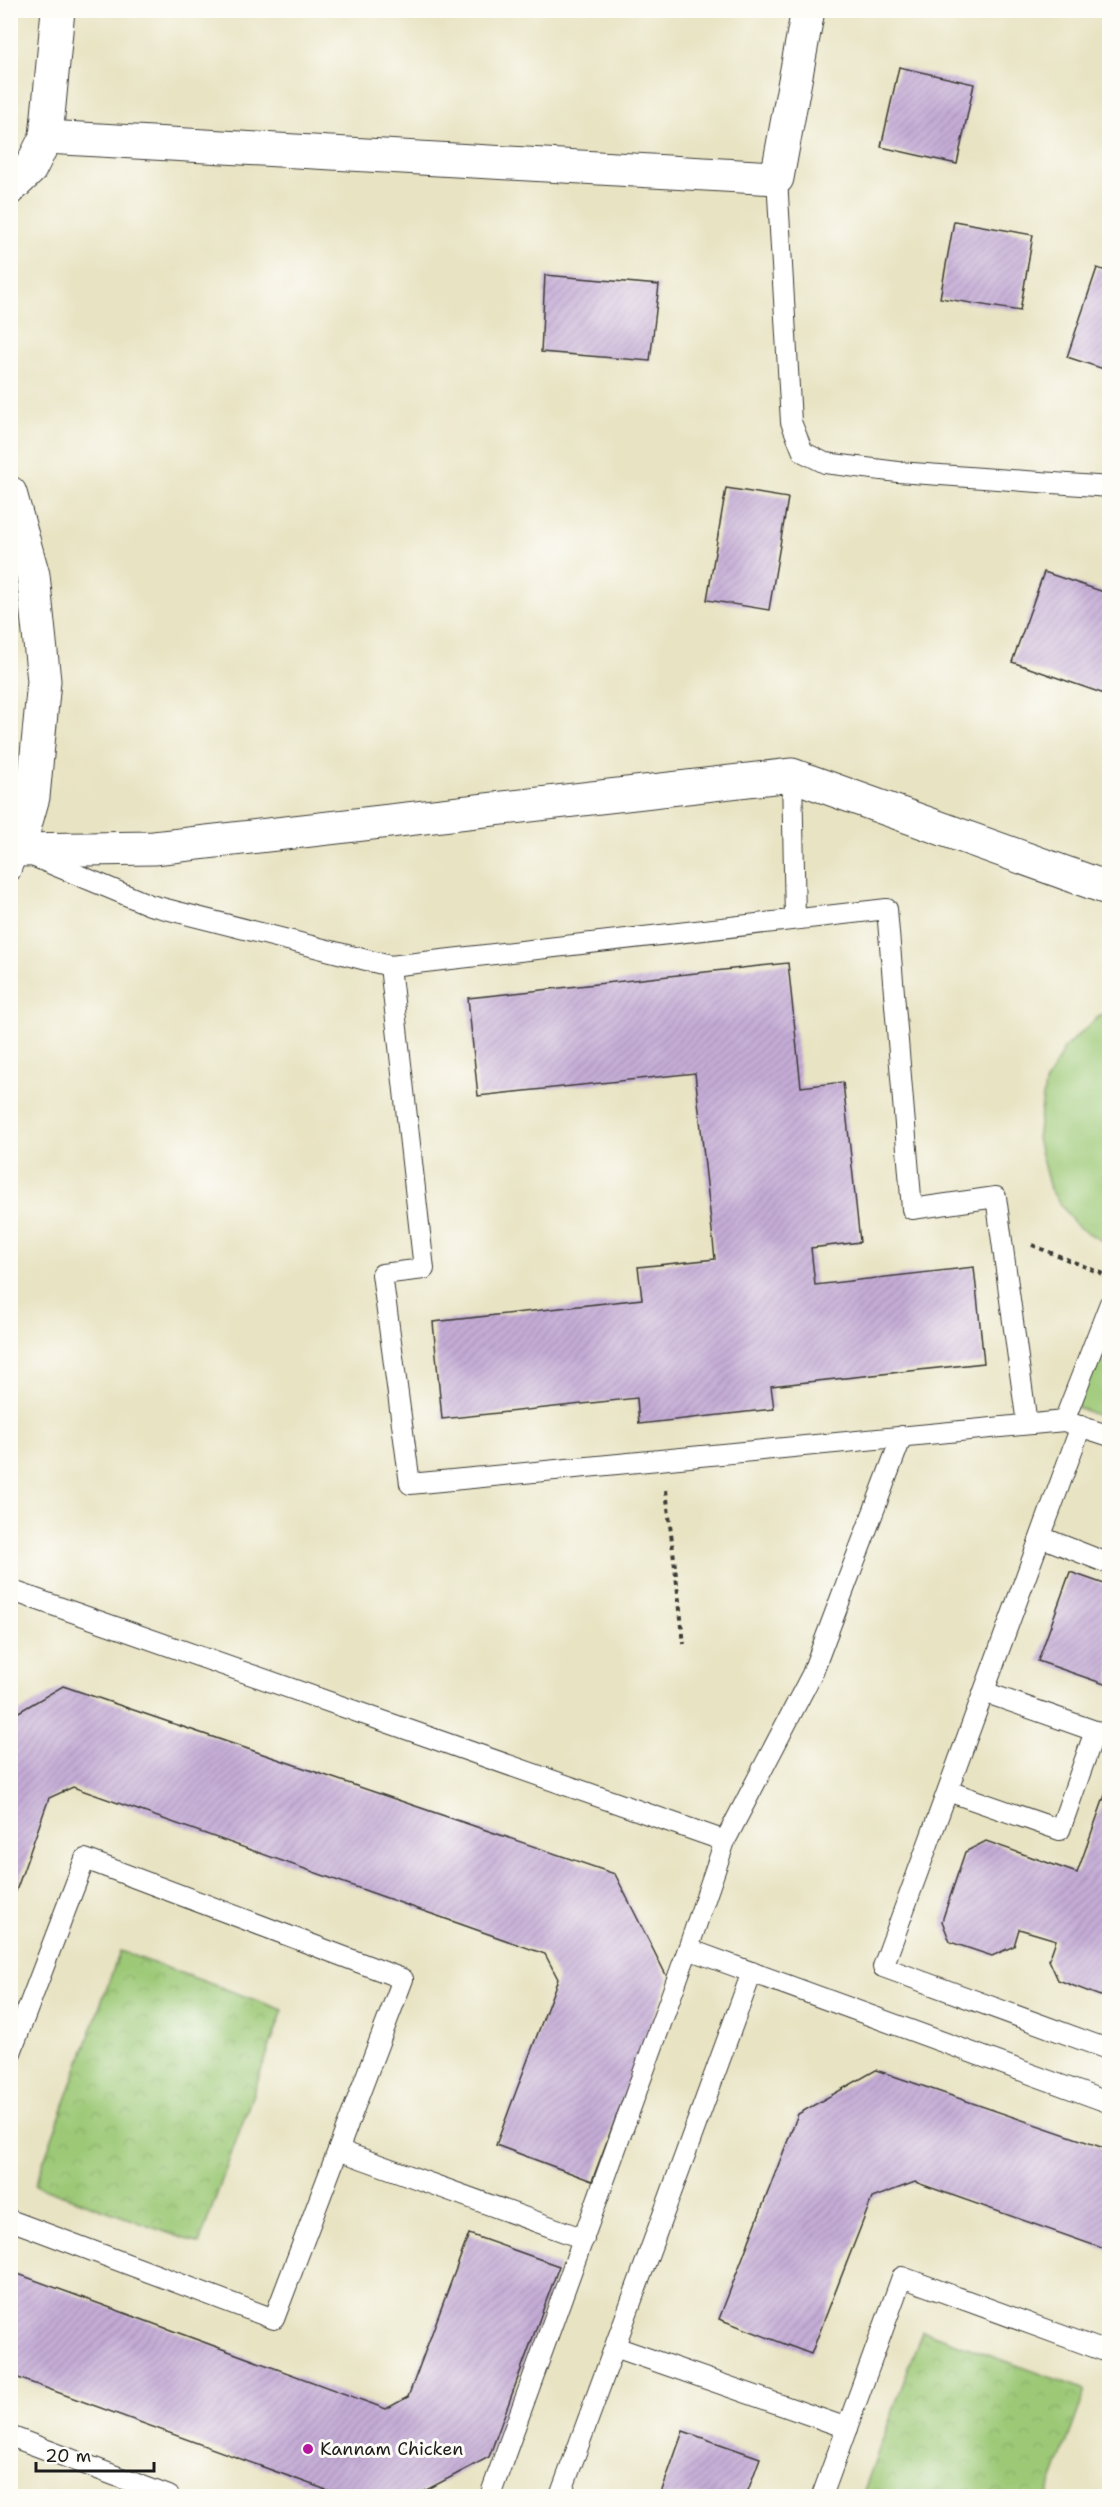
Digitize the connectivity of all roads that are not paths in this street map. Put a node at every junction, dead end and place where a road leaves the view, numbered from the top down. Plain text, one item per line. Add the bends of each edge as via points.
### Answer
1 (58, 10) edge
2 (808, 10) edge
3 (46, 137) junction
4 (777, 178) junction
5 (10, 188) edge
6 (1110, 487) edge
7 (10, 493) edge
8 (792, 775) junction
9 (19, 817) edge
10 (14, 861) edge
11 (1110, 890) edge
12 (795, 918) junction
13 (390, 966) junction
14 (1110, 1303) edge
15 (1073, 1423) junction
16 (1027, 1424) junction
17 (902, 1436) junction
18 (1110, 1436) edge
19 (1041, 1538) junction
20 (1110, 1564) edge
21 (10, 1590) edge
22 (984, 1692) junction
23 (948, 1791) junction
24 (725, 1841) junction
25 (688, 1949) junction
26 (752, 1972) junction
27 (12, 2046) edge
28 (1110, 2050) edge
29 (1110, 2103) edge
30 (338, 2150) junction
31 (10, 2220) edge
32 (584, 2239) junction
33 (615, 2347) junction
34 (1110, 2353) edge
35 (847, 2428) junction
36 (10, 2436) edge
37 (169, 2496) edge
38 (490, 2496) edge
39 (560, 2496) edge
40 (822, 2496) edge

1 - 3 street
2 - 4 street
3 - 4 street
3 - 5 street via 30,169
4 - 6 lane via 791,422 803,452 825,463 897,472
7 - 9 street via 33,574 44,681 33,797
8 - 10 street
8 - 11 street
8 - 12 lane
9 - 10 street
10 - 13 lane via 150,905
12 - 13 lane
12 - 16 lane via 887,909 912,1209 996,1197
13 - 17 lane via 424,1269 382,1274 410,1484
14 - 15 lane
15 - 16 lane
15 - 18 lane
15 - 19 lane
16 - 17 lane
17 - 24 lane via 812,1674
19 - 20 lane
19 - 22 lane
21 - 24 lane
22 - 23 lane
22 - 23 lane via 1095,1731 1060,1830
23 - 28 lane via 884,1967
24 - 25 lane
25 - 26 lane
25 - 32 lane
26 - 29 lane
26 - 33 lane
27 - 30 lane via 85,1859 404,1979
30 - 31 lane via 274,2319
30 - 32 lane
32 - 38 lane
33 - 35 lane
33 - 39 lane
34 - 35 lane via 902,2277
35 - 40 lane
36 - 37 lane

